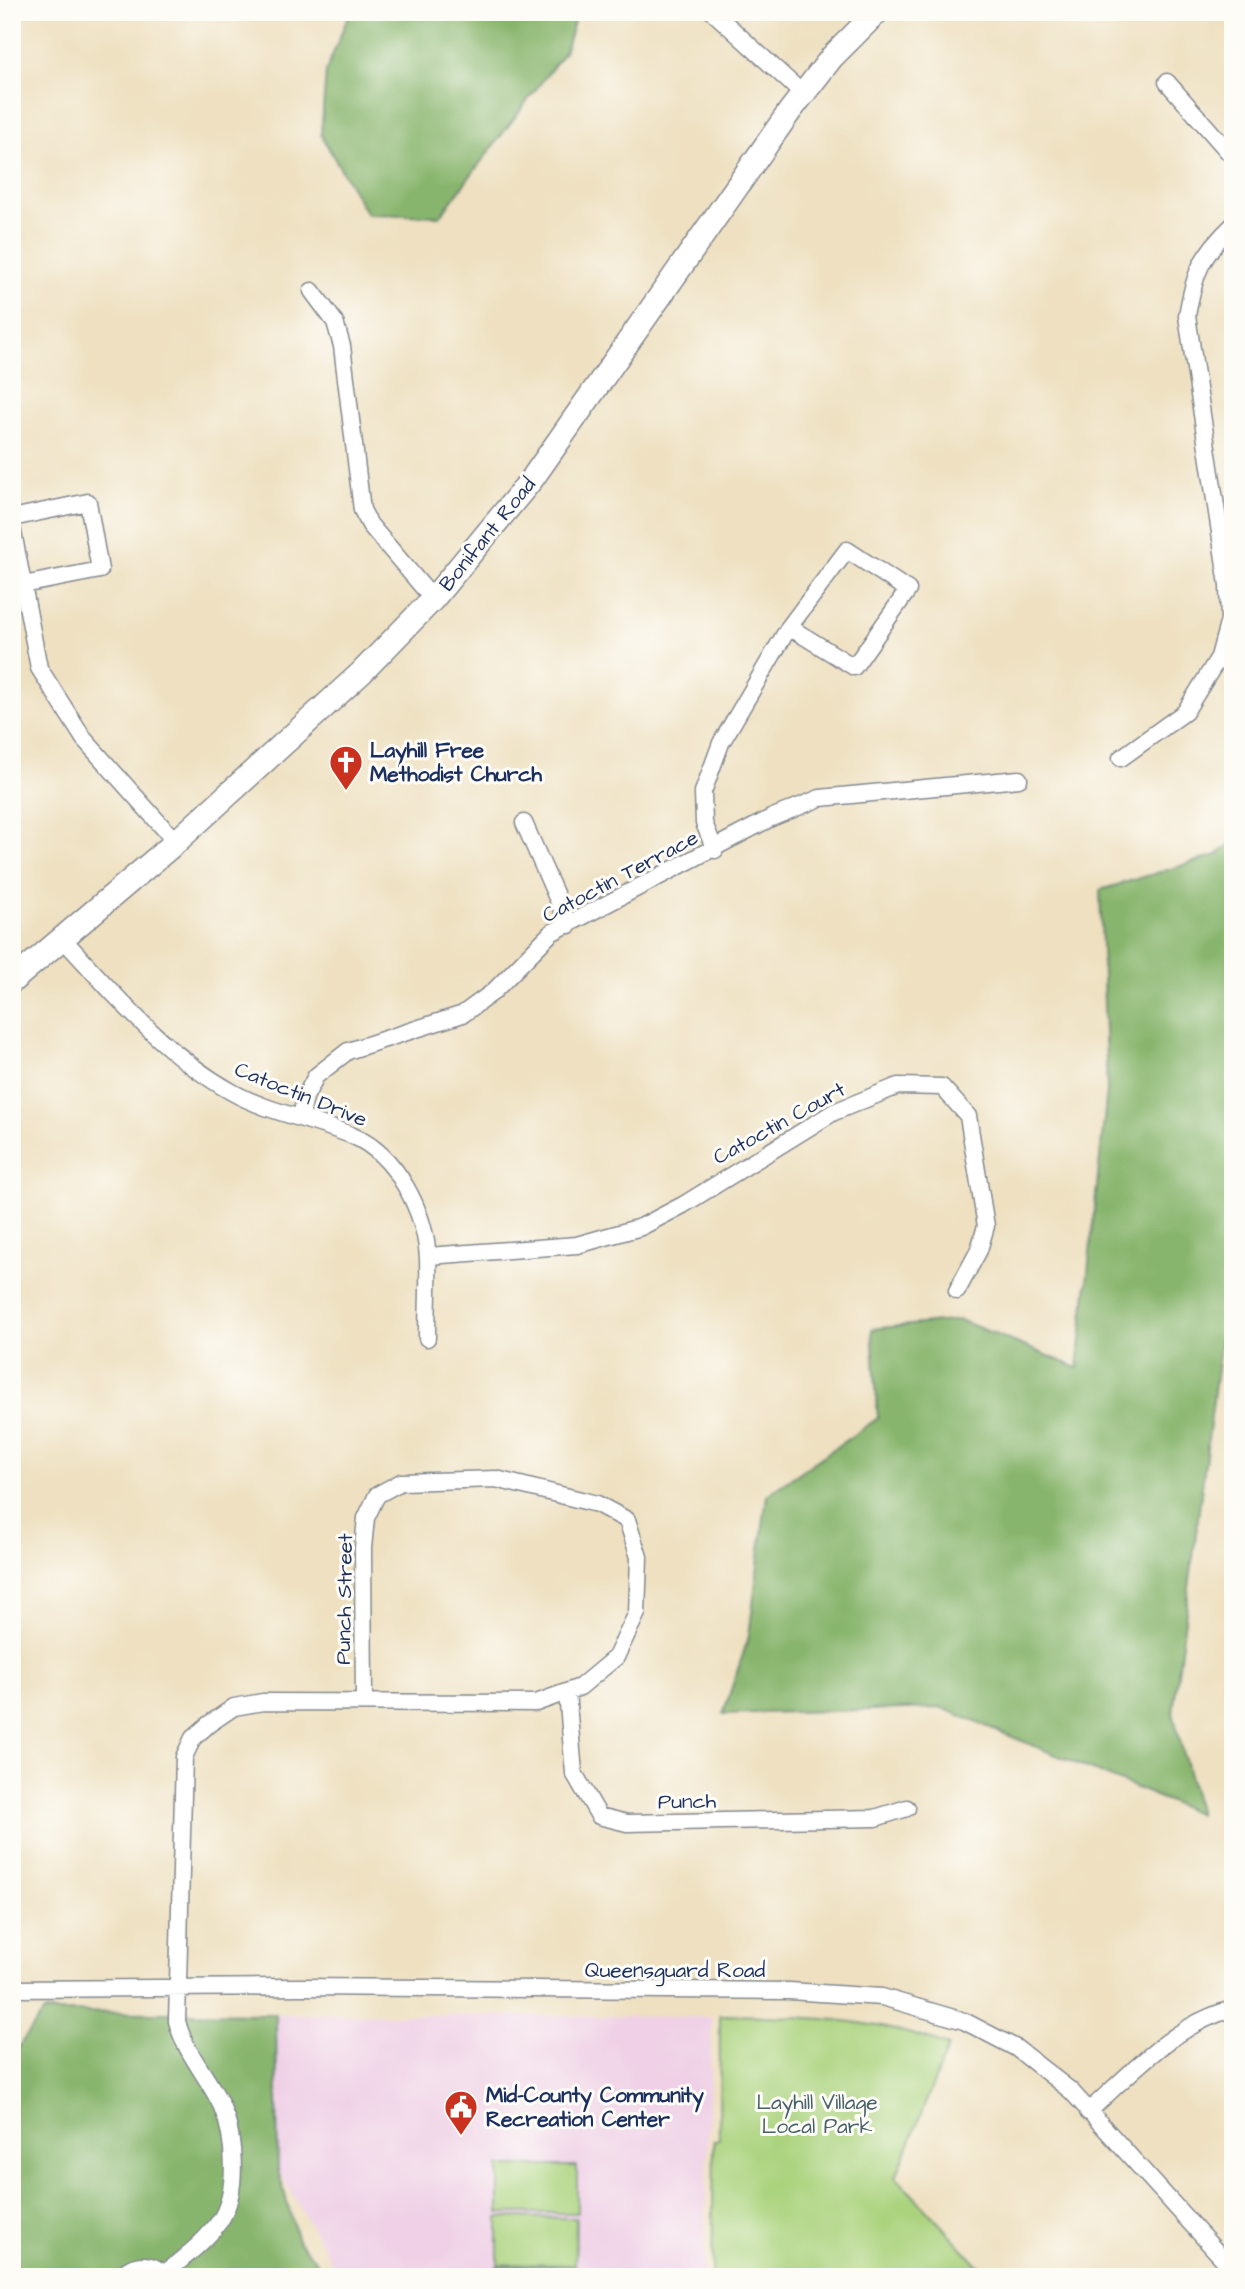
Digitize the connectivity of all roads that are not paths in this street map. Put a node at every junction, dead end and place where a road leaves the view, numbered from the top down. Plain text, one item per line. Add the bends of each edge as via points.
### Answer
1 (713, 12) edge
2 (877, 12) edge
3 (1167, 82) dead end
4 (803, 94) junction
5 (1233, 158) edge
6 (1233, 225) edge
7 (312, 291) dead end
8 (12, 519) edge
9 (12, 527) edge
10 (23, 585) junction
11 (433, 599) junction
12 (789, 627) junction
13 (1121, 758) dead end
14 (1019, 779) dead end
15 (524, 823) dead end
16 (176, 842) junction
17 (715, 849) junction
18 (569, 925) junction
19 (63, 939) junction
20 (12, 981) edge
21 (301, 1116) junction
22 (428, 1256) junction
23 (957, 1291) dead end
24 (427, 1338) dead end
25 (566, 1692) junction
26 (365, 1702) junction
27 (907, 1808) dead end
28 (177, 1986) junction
29 (12, 1989) edge
30 (1233, 2009) edge
31 (1088, 2112) junction
32 (1233, 2270) edge
33 (165, 2275) edge
34 (120, 2277) edge

1 - 4 street
2 - 4 main road, Bonifant Road
3 - 5 street
4 - 11 main road, Bonifant Road via 532,479
6 - 13 street via 1201,261 1187,316 1228,585 1229,620 1219,657 1185,712
7 - 11 street via 335,322 342,346 362,510
8 - 10 street via 88,502 100,570
9 - 10 street
10 - 16 street via 39,668 84,738
11 - 16 main road, Bonifant Road via 361,673
12 - 12 street via 854,667 908,590 847,550
12 - 17 street via 734,716 703,792 704,823
14 - 17 street, Catoctin Terrace via 820,798
15 - 18 street
16 - 19 main road, Bonifant Road
17 - 18 street, Catoctin Terrace
18 - 21 street, Catoctin Terrace via 551,933 493,992 463,1014 348,1051 316,1076
19 - 20 main road, Bonifant Road
19 - 21 street, Catoctin Drive via 140,1024 196,1068 234,1093
21 - 22 street, Catoctin Drive via 356,1137 377,1151 404,1181
22 - 23 street, Catoctin Court via 577,1245 641,1227 834,1112 898,1086 942,1087 968,1116 986,1226
22 - 24 street, Catoctin Drive
25 - 26 street, Punch Street via 536,1703
25 - 26 street, Punch Street via 580,1687 616,1657 637,1613 639,1557 627,1520 597,1504 496,1479 401,1482 377,1495 366,1518
25 - 27 street, Punch via 574,1773 598,1816 627,1823 875,1818
26 - 28 street, Punch Street via 263,1702 234,1707 193,1738 184,1756
28 - 29 street, Queensguard Road
28 - 31 street, Queensguard Road via 789,1992 882,1997 964,2021 1016,2048 1071,2091
28 - 33 street, Punch Street via 182,2040 222,2106 228,2125 233,2181 221,2220
30 - 31 street via 1207,2015 1149,2056
31 - 32 street, Queensguard Road
33 - 34 street via 157,2268 140,2265

